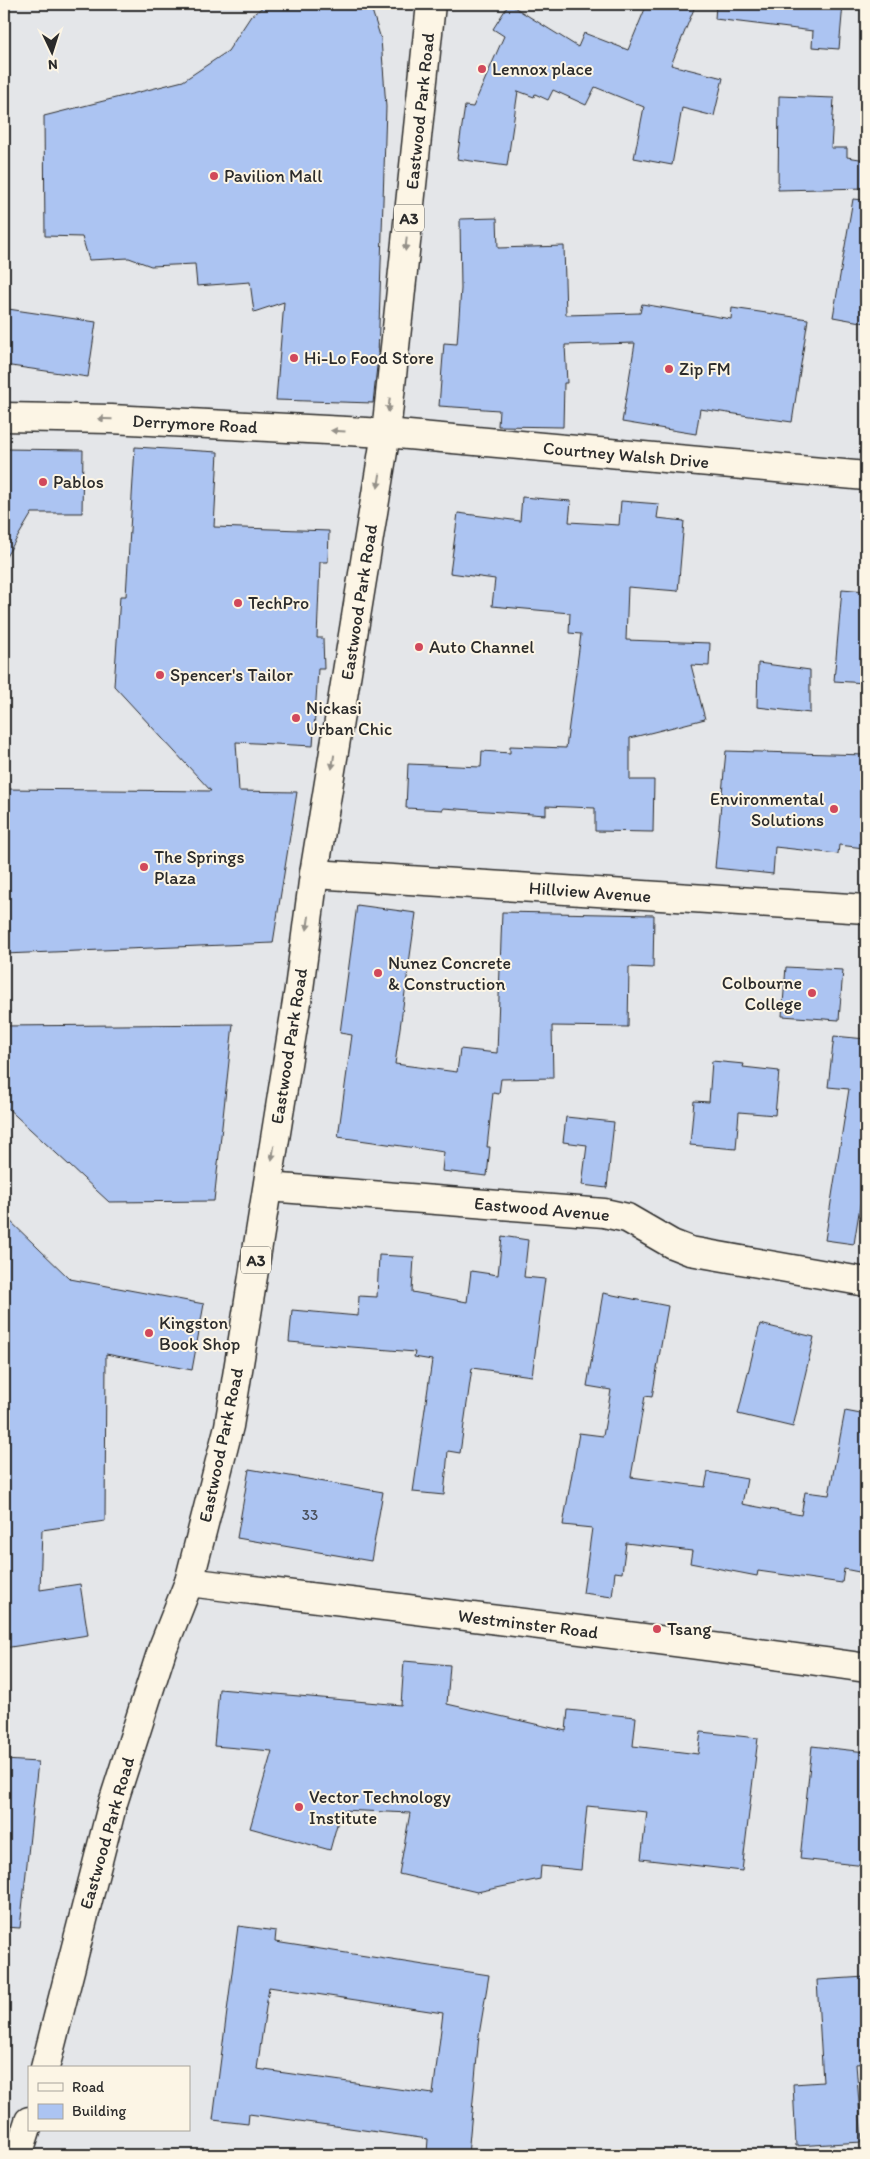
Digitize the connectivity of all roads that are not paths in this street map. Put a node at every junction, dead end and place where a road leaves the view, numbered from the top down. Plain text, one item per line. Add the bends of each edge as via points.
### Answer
1 (431, 4) edge
2 (4, 417) edge
3 (386, 433) junction
4 (866, 476) edge
5 (314, 874) junction
6 (866, 909) edge
7 (268, 1187) junction
8 (866, 1282) edge
9 (189, 1582) junction
10 (866, 1668) edge
11 (46, 2066) edge
12 (28, 2124) edge
13 (18, 2155) edge

1 -> 3 street, Eastwood Park Road / A3
3 -> 2 street, Derrymore Road
3 - 4 street, Courtney Walsh Drive
3 -> 5 street, Eastwood Park Road / A3
5 - 6 street, Hillview Avenue
5 -> 7 street, Eastwood Park Road / A3
7 - 8 street, Eastwood Avenue via 604,1213 627,1218 690,1251
7 - 9 street, Eastwood Park Road / A3 via 229,1426
9 - 10 street, Westminster Road via 710,1645
9 - 11 street, Eastwood Park Road / A3 via 162,1650 112,1806
12 - 13 street

